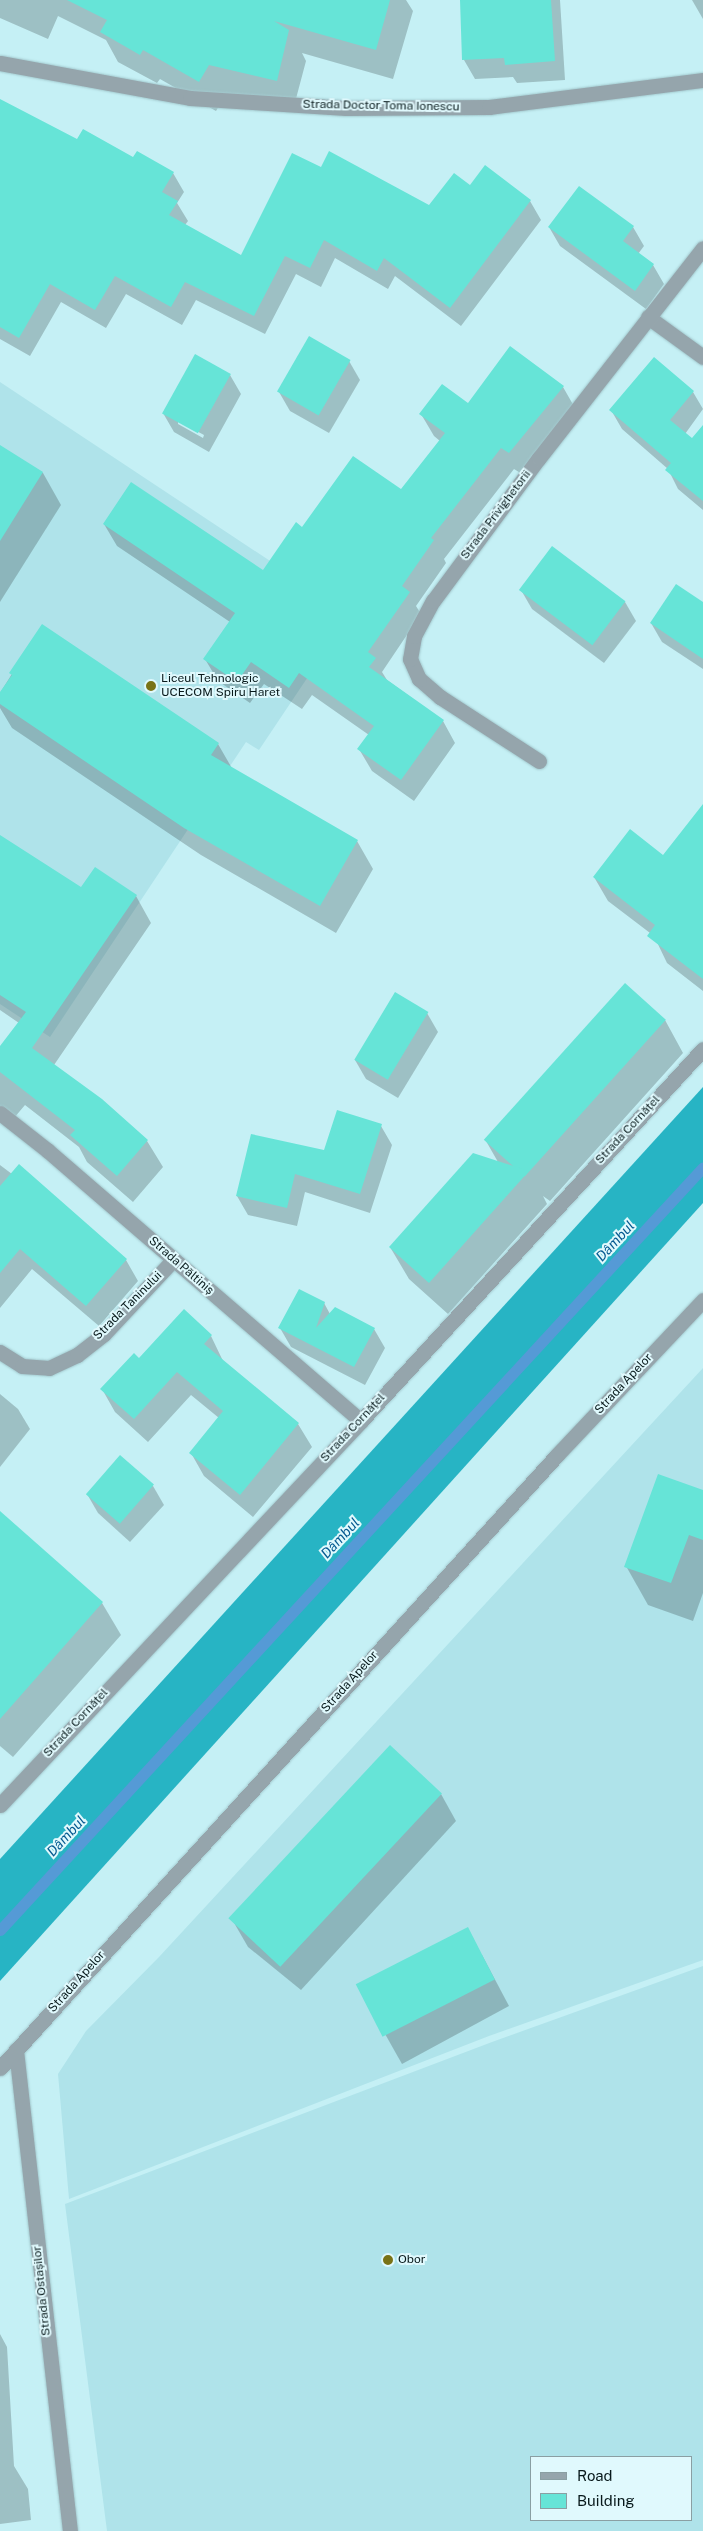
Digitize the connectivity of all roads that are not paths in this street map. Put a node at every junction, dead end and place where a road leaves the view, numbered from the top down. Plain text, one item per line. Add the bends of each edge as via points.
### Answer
1 (0, 63) edge
2 (703, 80) edge
3 (703, 248) edge
4 (648, 317) junction
5 (703, 357) edge
6 (539, 761) dead end
7 (703, 1048) edge
8 (0, 1113) edge
9 (173, 1260) junction
10 (703, 1300) edge
11 (0, 1352) edge
12 (361, 1421) junction
13 (6, 1787) edge
14 (0, 1805) edge
15 (16, 2050) junction
16 (0, 2068) edge
17 (70, 2531) edge

1 - 2 street, Strada Doctor Toma Ionescu via 190,98 346,108 489,107
3 - 4 street, Strada Privighetorii
4 - 5 street
4 - 6 street, Strada Privighetorii via 433,601 414,636 410,658 419,679 440,698
7 - 12 street, Strada Cornățel
8 - 9 street, Strada Păltiniș
9 - 11 street, Strada Taninului via 104,1334 77,1355 48,1368 22,1366
9 - 12 street, Strada Păltiniș
10 - 15 street, Strada Apelor
12 - 13 street, Strada Cornățel
13 - 14 street, Strada Cornățel
15 - 16 street, Strada Apelor
15 - 17 street, Strada Ostașilor

